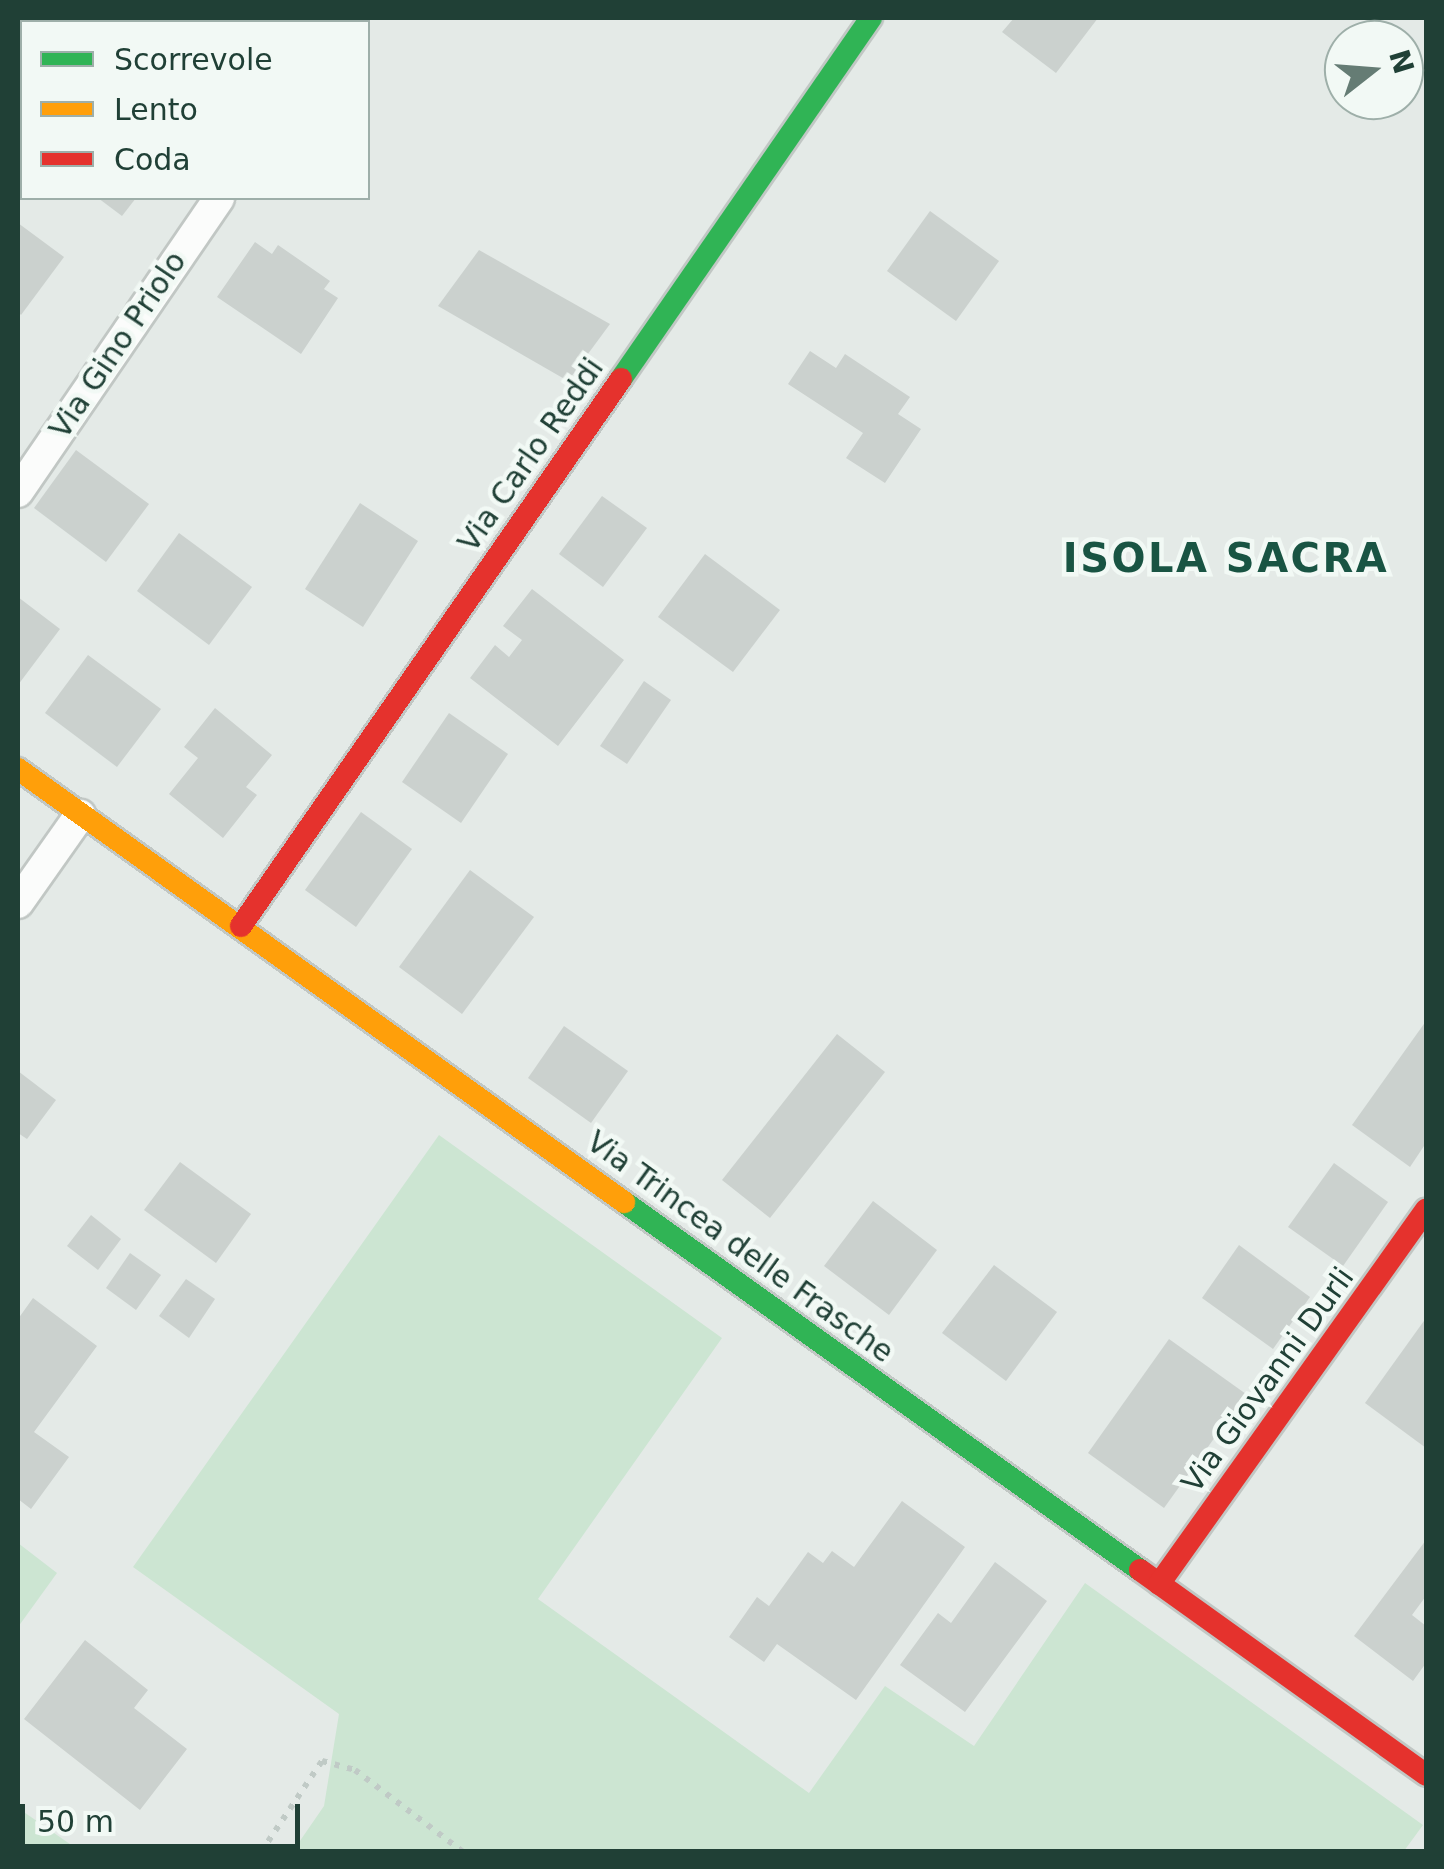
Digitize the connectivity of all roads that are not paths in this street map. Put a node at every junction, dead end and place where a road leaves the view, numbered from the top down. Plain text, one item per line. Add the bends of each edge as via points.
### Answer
1 (871, 18) edge
2 (218, 200) edge
3 (18, 492) edge
4 (18, 769) edge
5 (80, 815) junction
6 (18, 903) edge
7 (241, 926) junction
8 (1426, 1210) edge
9 (1159, 1584) junction
10 (1426, 1776) edge

1 - 7 street, Via Carlo Reddi
2 - 3 street, Via Gino Priolo
4 - 5 street, Via Trincea delle Frasche
5 - 6 street
5 - 7 street, Via Trincea delle Frasche
7 - 9 street, Via Trincea delle Frasche
8 - 9 street, Via Giovanni Durli
9 - 10 street, Via Trincea delle Frasche

